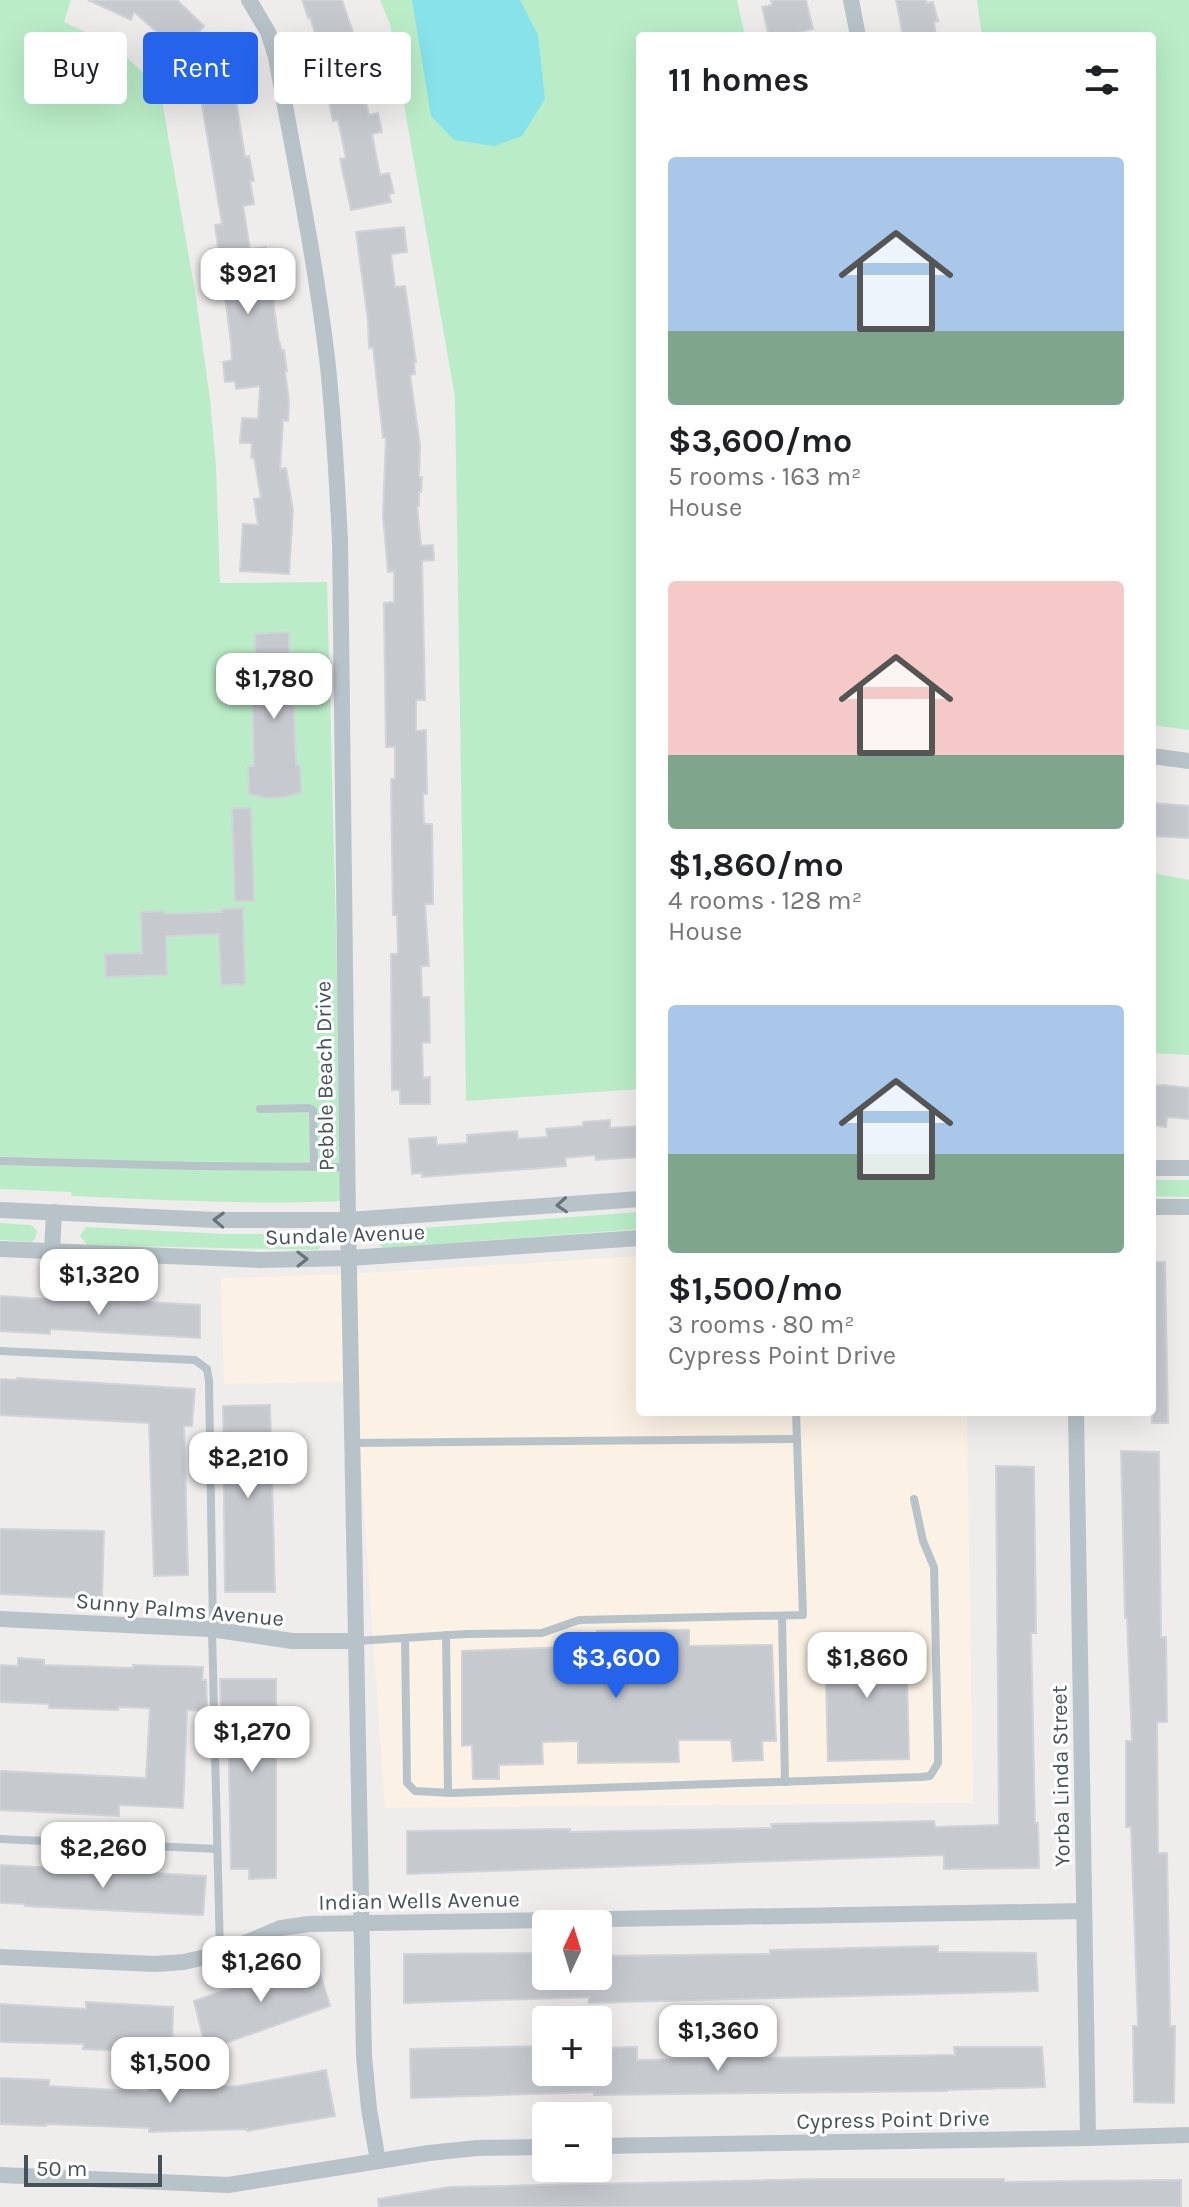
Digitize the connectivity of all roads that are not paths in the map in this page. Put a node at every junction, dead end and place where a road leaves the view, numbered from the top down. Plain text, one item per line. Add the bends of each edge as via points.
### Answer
1 (249, 0) edge
2 (851, 0) edge
3 (857, 32) edge
4 (1156, 757) edge
5 (1189, 761) edge
6 (260, 1109) dead end
7 (0, 1161) edge
8 (314, 1166) junction
9 (347, 1167) junction
10 (1156, 1168) edge
11 (1189, 1168) edge
12 (636, 1199) edge
13 (1156, 1207) edge
14 (1189, 1207) edge
15 (0, 1210) edge
16 (54, 1212) junction
17 (348, 1220) junction
18 (636, 1238) edge
19 (0, 1249) edge
20 (52, 1251) junction
21 (350, 1258) junction
22 (0, 1351) edge
23 (796, 1416) edge
24 (1076, 1416) edge
25 (797, 1439) junction
26 (353, 1443) junction
27 (914, 1499) dead end
28 (782, 1616) junction
29 (0, 1619) edge
30 (212, 1630) junction
31 (446, 1635) junction
32 (405, 1638) junction
33 (357, 1641) junction
34 (785, 1782) junction
35 (448, 1793) junction
36 (0, 1839) edge
37 (217, 1849) junction
38 (1084, 1911) junction
39 (361, 1922) junction
40 (220, 1953) junction
41 (0, 1957) edge
42 (1189, 2135) edge
43 (1088, 2138) junction
44 (612, 2146) edge
45 (532, 2147) edge
46 (378, 2161) junction
47 (0, 2175) edge

1 - 9 street, Pebble Beach Drive via 276,57 318,294 336,453
2 - 3 street
4 - 5 street
6 - 8 lane via 313,1110
7 - 8 lane
8 - 9 lane
9 - 17 street, Pebble Beach Drive
10 - 11 street
12 -> 17 street, Sundale Avenue
13 - 14 street
15 - 16 street, Sundale Avenue
17 -> 16 street, Sundale Avenue
16 - 20 street
17 - 21 street, Pebble Beach Drive
18 - 21 street, Sundale Avenue
19 - 20 street, Sundale Avenue
20 -> 21 street, Sundale Avenue via 260,1260
21 - 26 street, Pebble Beach Drive
22 - 30 lane via 195,1360 207,1369
23 - 25 lane
24 - 38 street, Yorba Linda Street
25 - 26 lane
25 - 28 lane via 803,1615
26 - 33 street, Pebble Beach Drive
27 - 34 lane via 934,1567 938,1763 930,1776
28 - 31 lane via 579,1620 542,1633
28 - 34 lane
29 - 30 street, Sunny Palms Avenue
30 - 33 street, Sunny Palms Avenue via 292,1641
30 - 37 lane
31 - 32 lane
31 - 35 lane
32 - 33 lane
32 - 35 lane via 407,1783 415,1791
33 - 39 street, Pebble Beach Drive
34 - 35 lane
36 - 37 lane
37 - 40 lane
38 - 39 street, Indian Wells Avenue
38 - 43 street, Yorba Linda Street
39 - 40 street, Indian Wells Avenue via 281,1928
39 - 46 street, Pebble Beach Drive via 364,2056
40 - 41 street, Indian Wells Avenue via 155,1964
42 - 43 street, Cypress Point Drive
43 - 44 street, Cypress Point Drive
45 - 46 street via 477,2148
46 - 47 street via 228,2185

